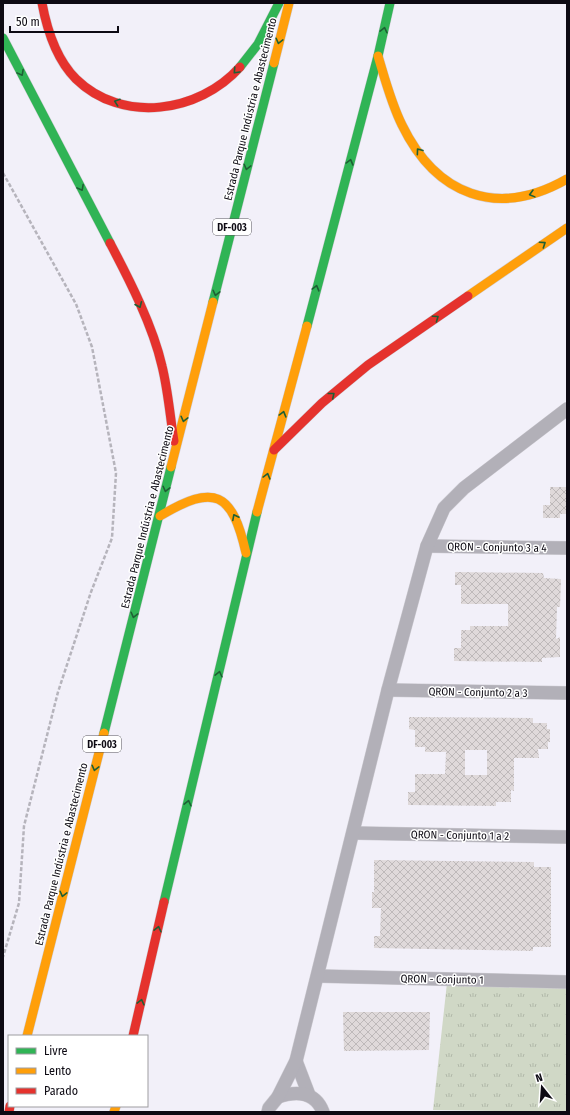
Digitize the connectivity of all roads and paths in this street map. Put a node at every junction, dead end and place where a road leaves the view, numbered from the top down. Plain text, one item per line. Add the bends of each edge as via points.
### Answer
1 (42, 3) edge
2 (279, 3) edge
3 (289, 3) edge
4 (390, 3) edge
5 (3, 38) edge
6 (378, 56) junction
7 (3, 173) edge
8 (567, 179) edge
9 (567, 228) edge
10 (567, 409) edge
11 (175, 451) junction
12 (273, 451) junction
13 (160, 516) junction
14 (427, 546) junction
15 (567, 548) edge
16 (246, 554) junction
17 (388, 690) junction
18 (567, 693) edge
19 (354, 833) junction
20 (567, 837) edge
21 (3, 957) edge
22 (318, 976) junction
23 (567, 982) edge
24 (27, 1035) edge
25 (133, 1035) edge
26 (296, 1061) junction
27 (309, 1095) junction
28 (278, 1097) junction
29 (324, 1111) edge
30 (268, 1112) edge

2 -> 1 highway via 251,54 229,78 202,96 164,107 129,107 100,96 75,78 60,58 45,26
3 -> 11 highway, Estrada Parque Indústria e Abastecimento / DF-003
6 -> 4 highway
5 -> 11 highway via 124,270 151,332 162,365
8 -> 6 highway via 553,188 522,196 492,198 460,190 432,169 405,132
12 -> 6 highway
7 - 21 path via 76,304 90,340 116,473 112,538 58,692 24,826 19,903
12 -> 9 highway via 322,403 368,365
10 - 14 street via 464,488 444,508
11 -> 13 highway, Estrada Parque Indústria e Abastecimento / DF-003
16 -> 12 highway
16 -> 13 highway via 238,523 224,501 200,498 179,505
13 -> 24 highway, Estrada Parque Indústria e Abastecimento / DF-003
14 - 15 street, QRON - Conjunto 3 a 4
14 - 17 street
25 -> 16 highway
17 - 18 street, QRON - Conjunto 2 a 3
17 - 19 street
19 - 20 street, QRON - Conjunto 1 a 2
19 - 22 street
22 - 23 street, QRON - Conjunto 1
22 - 26 street
26 - 27 street
26 - 28 street
27 - 28 street via 293,1092
27 - 29 street
28 - 30 street

